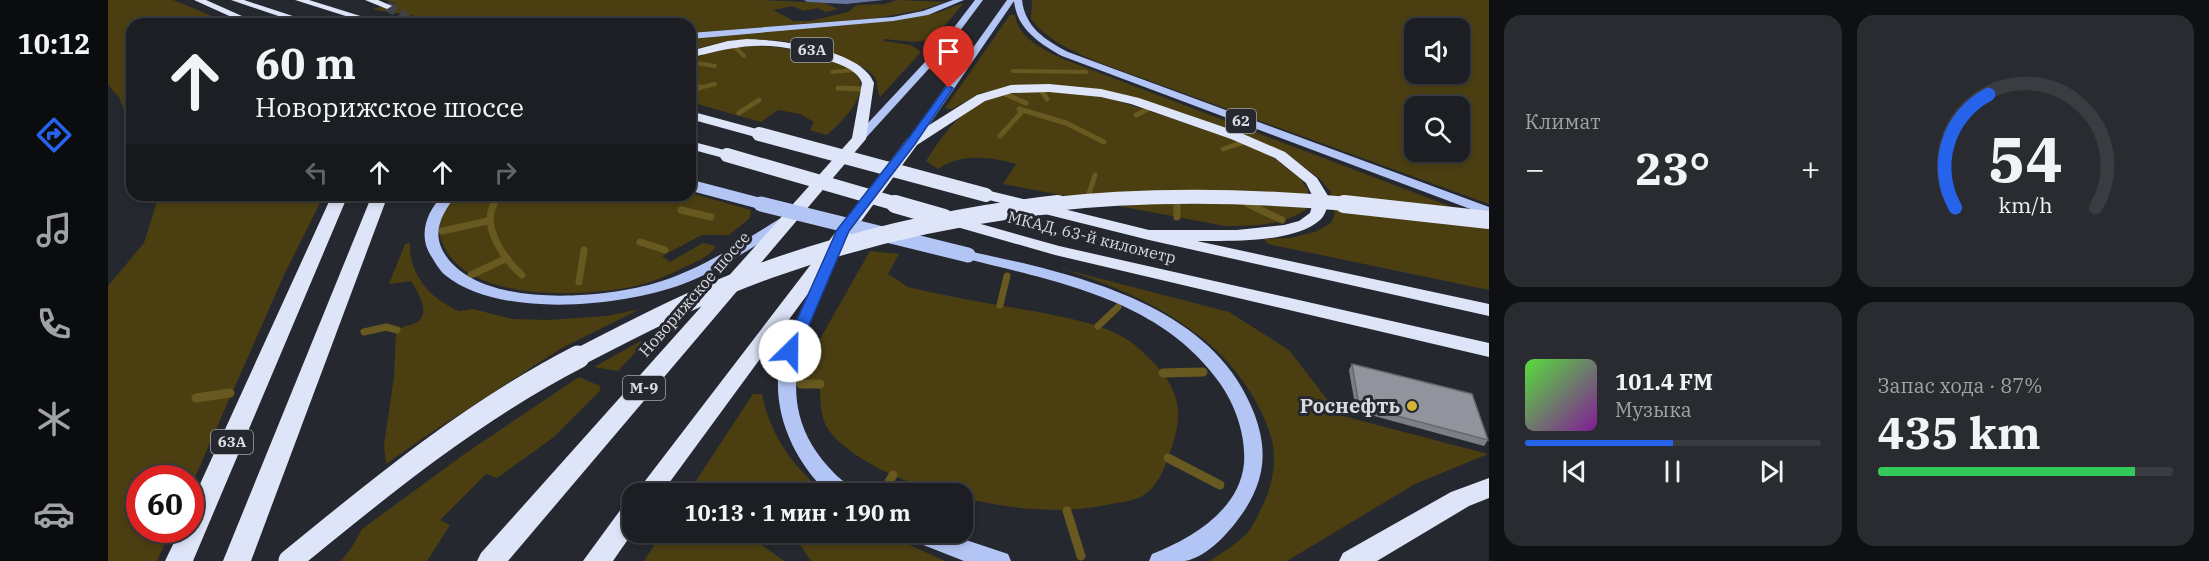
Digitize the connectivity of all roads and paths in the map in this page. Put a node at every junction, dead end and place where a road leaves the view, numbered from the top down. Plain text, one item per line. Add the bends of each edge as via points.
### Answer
1 (198, 0) edge
2 (235, 0) edge
3 (299, 0) edge
4 (369, 0) edge
5 (807, 0) edge
6 (881, 0) edge
7 (960, 0) edge
8 (979, 0) edge
9 (1011, 0) edge
10 (1018, 0) edge
11 (387, 6) dead end
12 (241, 18) edge
13 (293, 18) edge
14 (360, 18) edge
15 (696, 35) edge
16 (696, 54) edge
17 (696, 116) edge
18 (860, 139) junction
19 (912, 142) junction
20 (696, 147) edge
21 (696, 187) edge
22 (337, 201) edge
23 (378, 201) edge
24 (443, 201) edge
25 (1489, 212) edge
26 (796, 214) junction
27 (1489, 220) edge
28 (843, 230) junction
29 (1149, 235) junction
30 (1489, 310) edge
31 (1489, 350) edge
32 (655, 483) edge
33 (830, 483) edge
34 (1489, 488) edge
35 (622, 528) edge
36 (944, 543) edge
37 (179, 561) edge
38 (237, 561) edge
39 (290, 561) edge
40 (491, 561) edge
41 (597, 561) edge
42 (1000, 561) edge
43 (1160, 561) edge
44 (1353, 561) edge

1 - 12 highway
2 - 13 highway
3 - 14 highway
4 - 11 highway
5 - 6 street
7 - 15 main road via 893,19
8 - 18 main road via 942,49
9 - 19 main road
10 - 25 main road, 62 via 1024,22 1035,35 1065,54
16 - 18 highway, 63A via 723,45 771,43 801,46 849,64 861,71 868,83
17 - 29 highway, МКАД, 63-й километр, bridge
18 - 26 highway, Новорижское шоссе / М-9
19 - 28 highway
19 - 29 highway via 965,106 995,93 1030,87 1083,90 1135,101 1281,154 1312,181 1322,199 1317,216 1303,226 1229,235
20 - 31 highway, МКАД, 63-й километр, bridge via 1055,250
21 - 43 main road, bridge via 1083,283 1123,298 1190,340 1217,366 1241,400 1252,434 1254,472 1240,502 1215,533
22 - 37 highway, 63A
23 - 38 highway
24 - 26 main road via 434,215 432,243 437,259 449,272 494,292 557,301 634,294 678,281
26 - 40 highway, Новорижское шоссе / М-9
27 - 39 highway, bridge via 1281,198 1147,196 973,214 843,243 685,302 604,341 440,441
28 - 32 highway
28 - 33 main road via 790,351 786,387 792,421 804,452
29 - 30 highway, МКАД, 63-й километр
34 - 44 highway via 1460,499
35 - 41 highway
36 - 42 main road

